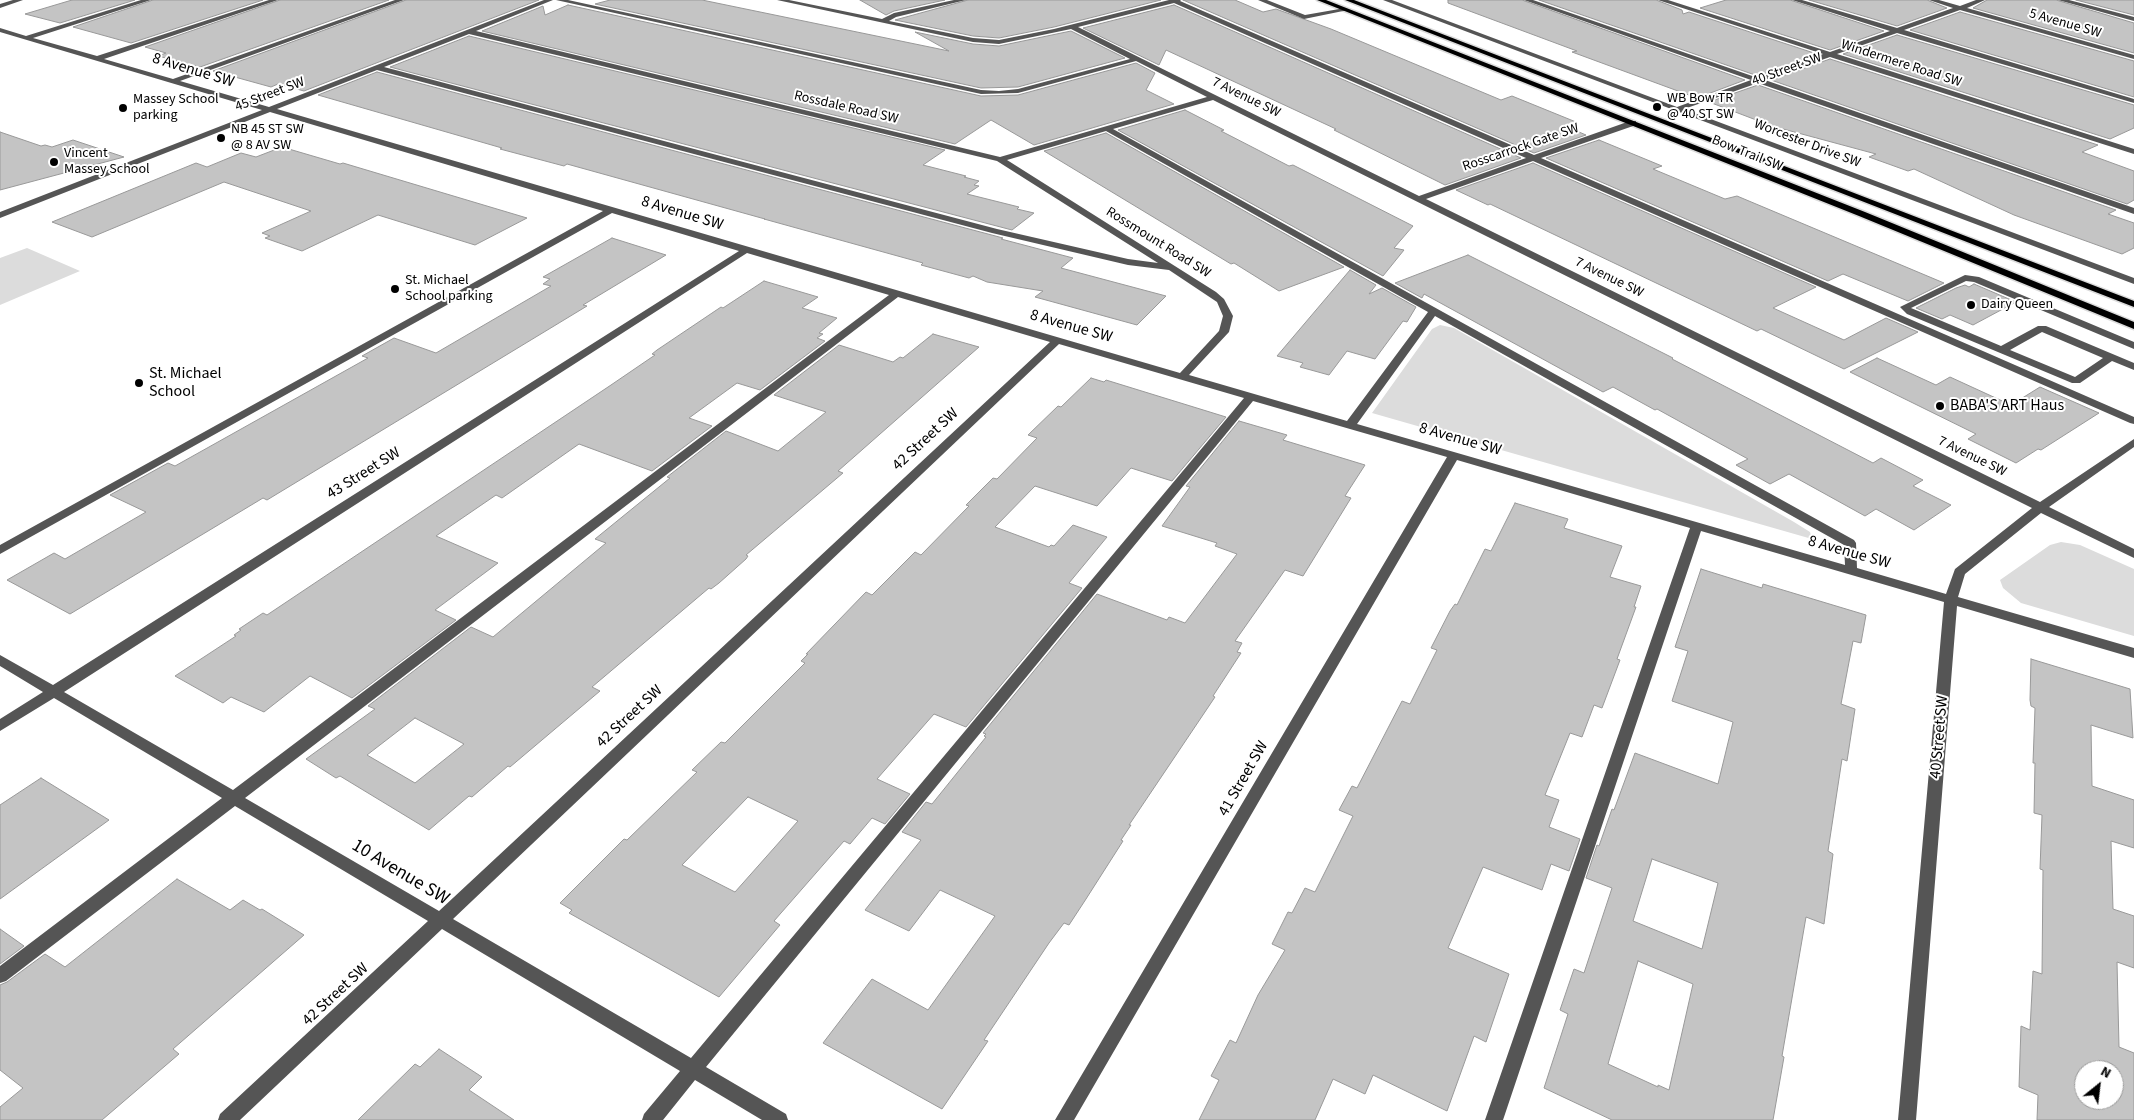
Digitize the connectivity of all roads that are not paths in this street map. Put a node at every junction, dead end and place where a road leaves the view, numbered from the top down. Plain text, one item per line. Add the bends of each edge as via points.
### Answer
1 (20, 0) edge
2 (148, 0) edge
3 (275, 0) edge
4 (402, 0) edge
5 (550, 0) edge
6 (559, 0) edge
7 (785, 0) edge
8 (963, 0) edge
9 (1175, 0) edge
10 (1261, 0) edge
11 (1320, 0) edge
12 (1348, 0) edge
13 (1386, 0) edge
14 (1527, 0) edge
15 (1661, 0) edge
16 (1795, 0) edge
17 (1932, 0) edge
18 (1982, 0) edge
19 (2062, 0) edge
20 (0, 6) edge
21 (1961, 8) junction
22 (1346, 10) junction
23 (2134, 19) edge
24 (882, 21) junction
25 (1072, 27) junction
26 (0, 30) edge
27 (1897, 30) junction
28 (470, 32) junction
29 (25, 38) junction
30 (1832, 54) junction
31 (2134, 57) edge
32 (96, 59) junction
33 (1137, 60) junction
34 (378, 68) junction
35 (1759, 80) junction
36 (173, 81) junction
37 (1214, 97) junction
38 (2134, 101) edge
39 (1677, 109) junction
40 (269, 110) junction
41 (1633, 123) junction
42 (1108, 129) junction
43 (2134, 152) edge
44 (1531, 158) junction
45 (1000, 159) junction
46 (1419, 199) junction
47 (611, 210) junction
48 (2134, 211) edge
49 (0, 215) edge
50 (746, 250) junction
51 (1172, 268) junction
52 (2134, 281) edge
53 (897, 293) junction
54 (2134, 304) edge
55 (1434, 311) junction
56 (2134, 326) edge
57 (1058, 340) junction
58 (2134, 346) edge
59 (2002, 350) junction
60 (2111, 357) junction
61 (2134, 367) edge
62 (1183, 376) junction
63 (1251, 396) junction
64 (2134, 421) edge
65 (1350, 425) junction
66 (2134, 442) edge
67 (1454, 455) junction
68 (2041, 507) junction
69 (1696, 526) junction
70 (0, 550) edge
71 (2134, 554) edge
72 (1851, 570) junction
73 (1951, 599) junction
74 (2134, 653) edge
75 (0, 660) edge
76 (52, 692) junction
77 (0, 726) edge
78 (235, 798) junction
79 (440, 920) junction
80 (0, 976) edge
81 (691, 1069) junction
82 (227, 1120) edge
83 (651, 1120) edge
84 (779, 1120) edge
85 (1064, 1120) edge
86 (1494, 1120) edge
87 (1907, 1120) edge

1 - 20 street
2 - 29 street
3 - 32 street
4 - 36 street
5 - 28 street, 45 Street SW
6 - 33 street via 981,92 1018,91
7 - 24 street
8 - 24 street via 894,15
9 - 25 street
9 - 44 street
10 - 22 street via 1304,17
11 - 22 main road, Bow Trail SW
12 - 54 main road, Bow Trail SW
13 - 39 street, Worcester Drive SW
14 - 35 street
15 - 30 street, Windermere Road SW
16 - 27 street
17 - 21 street, 5 Avenue SW
18 - 21 street, 40 Street SW
19 - 23 street
21 - 27 street, 40 Street SW
21 - 31 street, 5 Avenue SW
22 - 41 main road, Bow Trail SW
24 - 25 street via 990,42 1016,40
25 - 33 street, 7 Avenue SW
26 - 29 street, 8 Avenue SW
27 - 30 street, 40 Street SW
27 - 38 street
28 - 34 street, 45 Street SW
28 - 45 street, Rossdale Road SW
29 - 32 street, 8 Avenue SW
30 - 35 street, 40 Street SW
30 - 43 street, Windermere Road SW
32 - 36 street, 8 Avenue SW
33 - 37 street, 7 Avenue SW
34 - 40 street, 45 Street SW
34 - 51 street via 995,231 1128,262
35 - 39 street, 40 Street SW
35 - 48 street
36 - 40 street, 8 Avenue SW
37 - 42 street, Rossdale Road SW
37 - 46 street, 7 Avenue SW
39 - 52 street, Worcester Drive SW
40 - 47 street, 8 Avenue SW
40 - 49 street, 45 Street SW
41 - 44 street, Rosscarrock Gate SW
41 - 56 main road, Bow Trail SW
42 - 45 street, Rossdale Road SW
42 - 55 street
44 - 46 street, Rosscarrock Gate SW
44 - 64 street
45 - 51 street, Rossmount Road SW
46 - 68 street, 7 Avenue SW
47 - 50 street, 8 Avenue SW
47 - 70 street
50 - 53 street, 8 Avenue SW
50 - 76 street, 43 Street SW
51 - 62 street, Rossmount Road SW via 1213,294 1221,301 1228,316 1224,332
53 - 57 street, 8 Avenue SW
53 - 78 street
55 - 65 street
55 - 72 street via 1850,543
57 - 62 street, 8 Avenue SW
57 - 79 street, 42 Street SW
58 - 59 street via 1965,278 1906,307 1910,312
59 - 60 street via 2042,328
59 - 60 street via 2076,381
60 - 61 street
62 - 63 street, 8 Avenue SW
63 - 65 street, 8 Avenue SW
63 - 81 street
65 - 67 street, 8 Avenue SW
66 - 68 street, 40 Street SW
67 - 69 street, 8 Avenue SW
67 - 85 street, 41 Street SW
68 - 71 street, 7 Avenue SW
68 - 73 street, 40 Street SW via 1959,572
69 - 72 street, 8 Avenue SW
69 - 86 street
72 - 73 street, 8 Avenue SW
73 - 74 street, 8 Avenue SW
73 - 87 street, 40 Street SW
75 - 76 street, 10 Avenue SW
76 - 77 street, 43 Street SW
76 - 78 street, 10 Avenue SW
78 - 79 street, 10 Avenue SW
78 - 80 street
79 - 81 street, 10 Avenue SW
79 - 82 street, 42 Street SW
81 - 83 street
81 - 84 street, 10 Avenue SW

